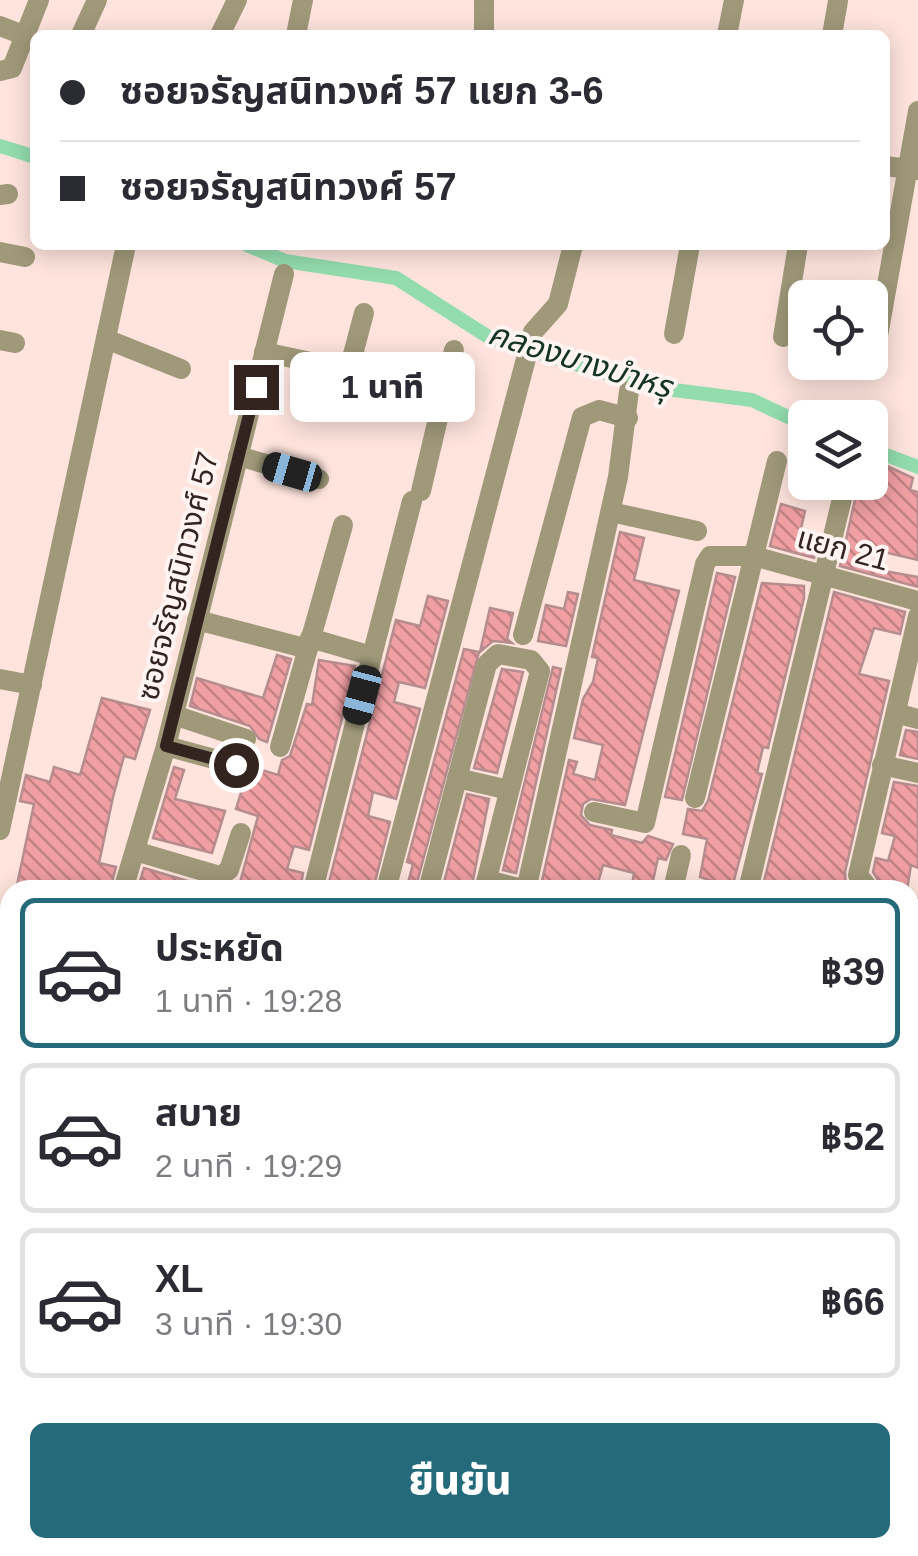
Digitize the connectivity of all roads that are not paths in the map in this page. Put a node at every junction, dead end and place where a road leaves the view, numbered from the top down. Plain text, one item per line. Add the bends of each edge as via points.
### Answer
1 (39, 0) edge
2 (97, 0) edge
3 (236, 0) edge
4 (303, 0) edge
5 (481, 0) edge
6 (734, 0) edge
7 (838, 0) edge
8 (0, 26) edge
9 (83, 30) edge
10 (222, 30) edge
11 (297, 30) edge
12 (472, 30) edge
13 (484, 30) edge
14 (728, 30) edge
15 (833, 30) edge
16 (26, 36) junction
17 (0, 71) edge
18 (918, 111) edge
19 (914, 170) edge
20 (125, 250) edge
21 (572, 250) edge
22 (689, 250) edge
23 (797, 250) edge
24 (0, 252) edge
25 (24, 258) dead end
26 (284, 274) dead end
27 (888, 291) edge
28 (364, 313) dead end
29 (674, 334) dead end
30 (783, 337) dead end
31 (106, 339) junction
32 (454, 350) dead end
33 (264, 352) junction
34 (352, 358) junction
35 (181, 369) dead end
36 (444, 390) junction
37 (630, 391) dead end
38 (628, 418) junction
39 (238, 456) junction
40 (777, 461) dead end
41 (319, 479) dead end
42 (842, 500) edge
43 (610, 512) junction
44 (343, 525) dead end
45 (698, 531) dead end
46 (753, 556) junction
47 (824, 574) junction
48 (918, 601) edge
49 (918, 616) edge
50 (197, 620) junction
51 (522, 634) dead end
52 (309, 643) junction
53 (915, 646) edge
54 (372, 656) junction
55 (0, 679) edge
56 (32, 686) junction
57 (896, 713) junction
58 (174, 715) junction
59 (918, 718) edge
60 (246, 738) dead end
61 (166, 746) junction
62 (280, 748) dead end
63 (236, 765) dead end
64 (882, 765) junction
65 (918, 773) edge
66 (456, 778) junction
67 (509, 790) junction
68 (695, 798) dead end
69 (594, 812) dead end
70 (0, 830) edge
71 (240, 833) dead end
72 (135, 850) junction
73 (681, 855) dead end
74 (126, 880) edge
75 (316, 880) edge
76 (389, 880) edge
77 (430, 880) edge
78 (486, 880) edge
79 (528, 880) edge
80 (675, 880) edge
81 (750, 880) edge
82 (862, 880) edge

1 - 16 street
2 - 9 street
3 - 10 street
4 - 11 street
5 - 12 street
5 - 13 street
6 - 14 street
7 - 15 street
8 - 16 street
16 - 17 street via 12,68
18 - 19 street
19 - 27 street
20 - 31 street
21 - 76 street via 558,304 538,322 530,344
22 - 29 street
23 - 30 street
24 - 25 street
26 - 33 street, ซอยจรัญสนิทวงศ์ 57
28 - 34 street
31 - 35 street
31 - 56 street
32 - 36 street
33 - 34 street via 343,368
33 - 39 street, ซอยจรัญสนิทวงศ์ 57
34 - 36 street
36 - 54 street
37 - 38 street
38 - 43 street
38 - 51 street via 599,410 582,417
39 - 41 street
39 - 50 street, ซอยจรัญสนิทวงศ์ 57
40 - 46 street
42 - 47 street
43 - 45 street
43 - 79 street
44 - 52 street
46 - 47 street, แยก 21
46 - 68 street
46 - 69 street via 719,554 705,564 645,823
47 - 48 street, แยก 21
47 - 81 street
49 - 53 street
50 - 52 street
50 - 58 street, ซอยจรัญสนิทวงศ์ 57
52 - 54 street
52 - 62 street
53 - 57 street
54 - 75 street
55 - 56 street
56 - 70 street
57 - 59 street
57 - 64 street
58 - 60 street
58 - 61 street, ซอยจรัญสนิทวงศ์ 57
61 - 63 street
61 - 72 street, ซอยจรัญสนิทวงศ์ 57
64 - 65 street
64 - 82 street
66 - 67 street
66 - 67 street via 490,657 532,660 540,671
66 - 77 street
67 - 78 street
71 - 72 street via 229,870 220,876
72 - 74 street, ซอยจรัญสนิทวงศ์ 57
73 - 80 street

